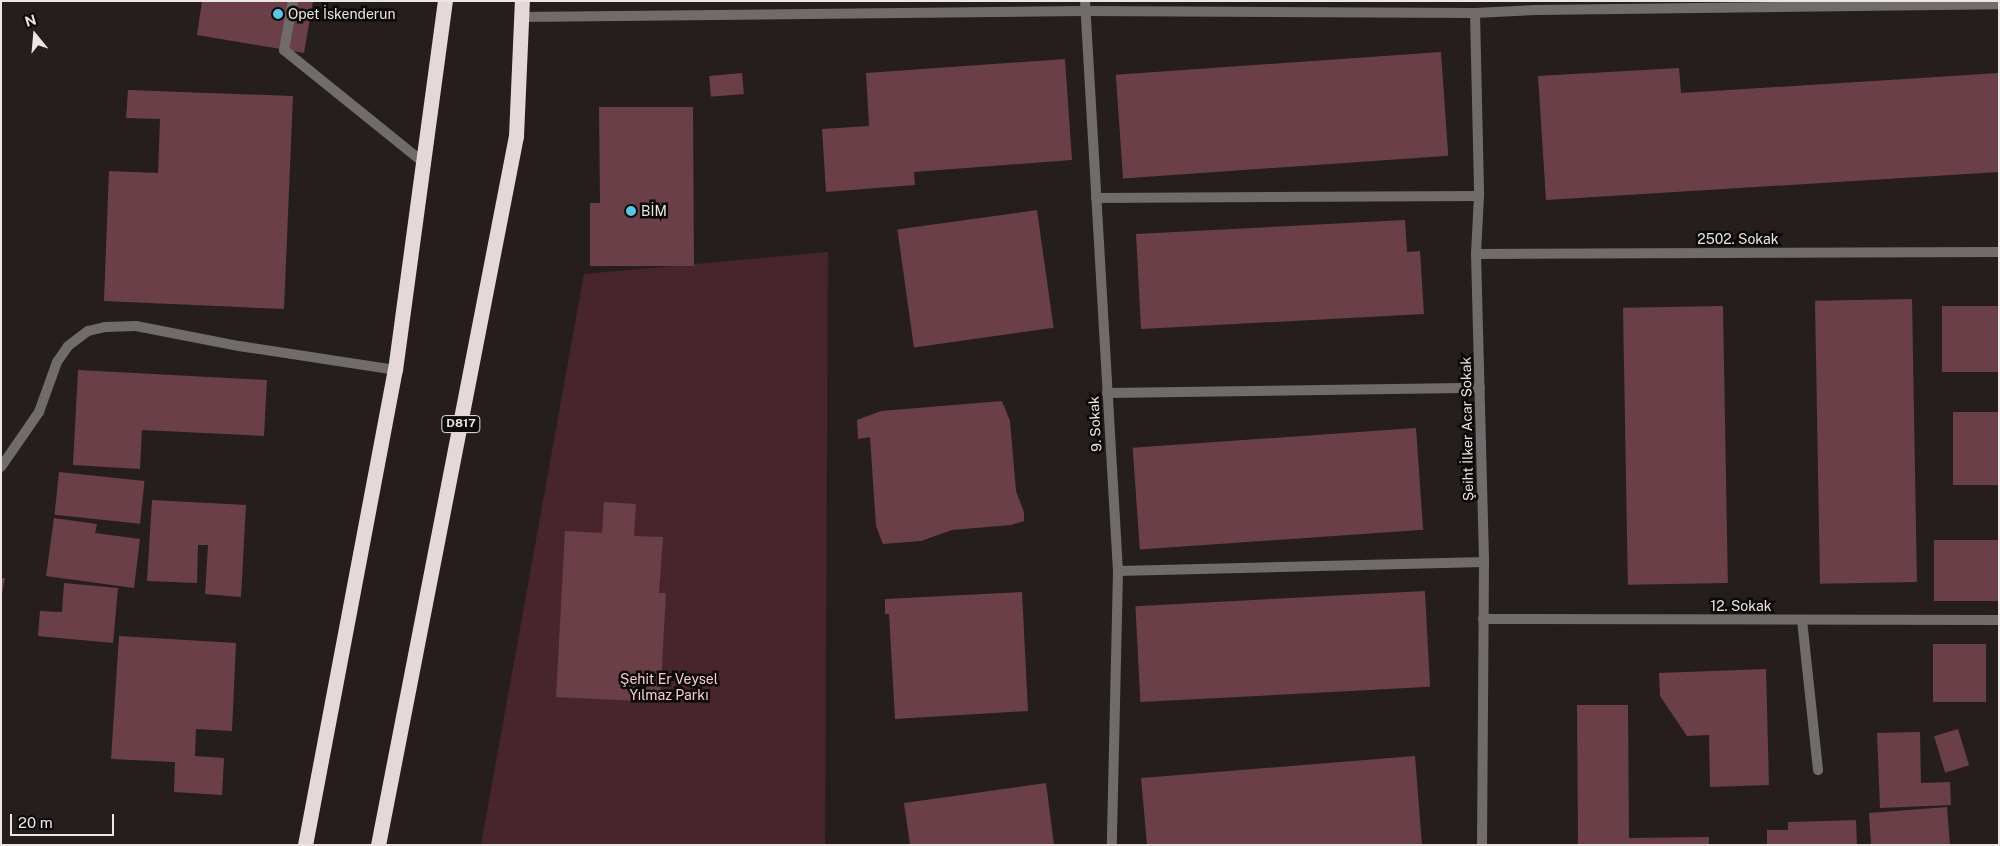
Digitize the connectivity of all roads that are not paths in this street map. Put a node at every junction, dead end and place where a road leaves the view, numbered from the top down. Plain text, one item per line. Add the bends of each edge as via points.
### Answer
1 (293, 1) edge
2 (445, 1) edge
3 (522, 1) edge
4 (1999, 4) edge
5 (1536, 5) edge
6 (1084, 6) edge
7 (1475, 13) junction
8 (522, 17) junction
9 (424, 162) junction
10 (1479, 196) junction
11 (1096, 198) junction
12 (1999, 252) edge
13 (1476, 254) junction
14 (395, 370) junction
15 (1480, 388) junction
16 (1107, 393) junction
17 (1, 467) edge
18 (1484, 562) junction
19 (1118, 571) junction
20 (1483, 619) junction
21 (1802, 620) junction
22 (1999, 620) edge
23 (1818, 770) dead end
24 (305, 845) edge
25 (378, 845) edge
26 (1112, 845) edge
27 (1482, 845) edge

1 - 9 street via 284,50
2 - 9 highway
3 - 8 highway, D817
4 - 5 street
5 - 7 street
6 - 7 street
6 - 8 street
6 - 11 street, 9. Sokak
7 - 10 street, Şeiht İlker Acar Sokak
8 - 25 highway, D817 via 516,136
9 - 14 highway
10 - 11 street
10 - 13 street, Şeiht İlker Acar Sokak
11 - 16 street, 9. Sokak
12 - 13 street, 2502. Sokak
13 - 15 street, Şeiht İlker Acar Sokak
14 - 17 street via 136,326 88,331 68,346 57,362 38,412
14 - 24 highway
15 - 16 street
15 - 18 street, Şeiht İlker Acar Sokak
16 - 19 street, 9. Sokak
18 - 19 street
18 - 20 street, Şeiht İlker Acar Sokak
19 - 26 street, 9. Sokak
20 - 21 street, 12. Sokak
20 - 27 street, Şeiht İlker Acar Sokak
21 - 22 street, 12. Sokak
21 - 23 street

